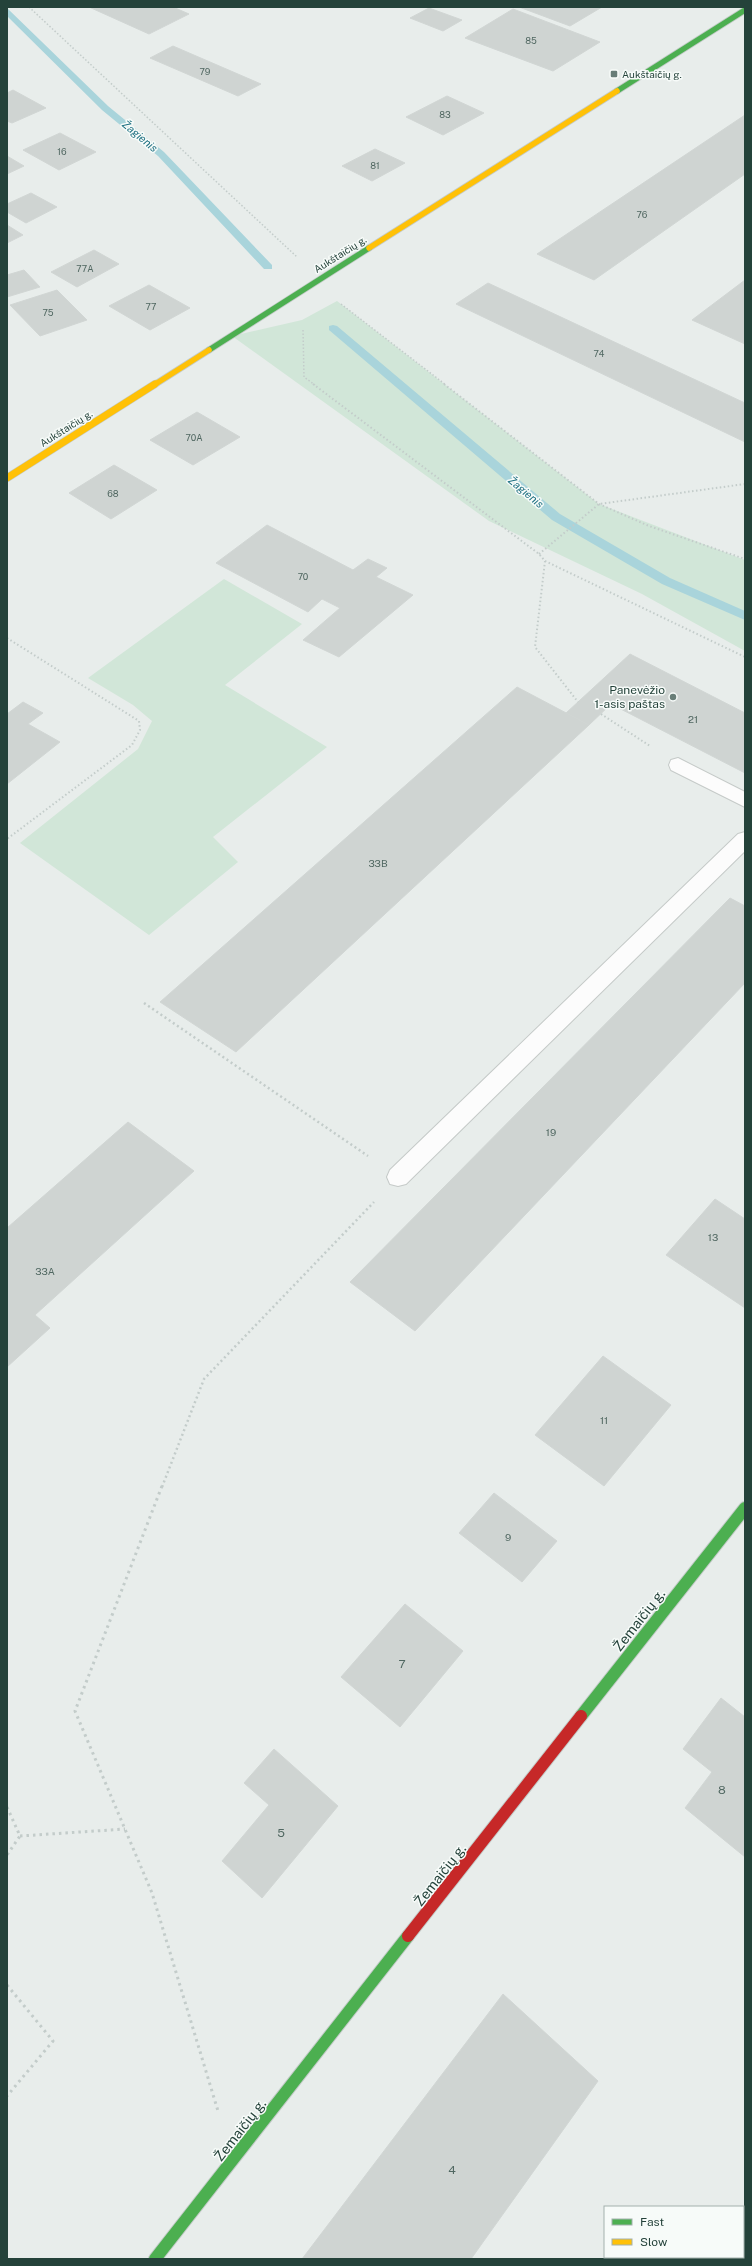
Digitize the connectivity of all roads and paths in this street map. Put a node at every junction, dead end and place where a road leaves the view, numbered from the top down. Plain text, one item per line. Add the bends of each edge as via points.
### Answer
1 (30, 7) edge
2 (745, 10) edge
3 (301, 261) dead end
4 (337, 301) dead end
5 (303, 327) dead end
6 (7, 478) edge
7 (745, 484) edge
8 (599, 504) junction
9 (539, 554) junction
10 (745, 559) edge
11 (545, 561) junction
12 (7, 638) edge
13 (745, 657) edge
14 (578, 702) dead end
15 (601, 714) dead end
16 (678, 765) joint
17 (745, 800) edge
18 (7, 839) edge
19 (745, 839) edge
20 (144, 1003) dead end
21 (398, 1177) junction
22 (745, 1508) edge
23 (7, 1807) edge
24 (125, 1829) junction
25 (20, 1836) junction
26 (7, 1855) edge
27 (7, 1985) edge
28 (7, 2096) edge
29 (233, 2162) junction
30 (156, 2259) edge

1 - 3 path
2 - 6 main road, Aukštaičių g.
4 - 8 path
5 - 9 path via 304,377
7 - 8 path
8 - 9 path
8 - 10 path via 650,526
9 - 11 path
11 - 13 path
11 - 14 path via 535,647
12 - 18 path via 139,721 140,730 132,745
15 - 16 path
16 - 17 lane
19 - 21 lane
20 - 21 path
21 - 24 path via 204,1379 75,1711
22 - 29 main road, Žemaičių g.
23 - 25 path
24 - 25 path
24 - 29 path via 152,1893
25 - 26 path
27 - 28 path via 53,2041
29 - 30 main road, Žemaičių g.

